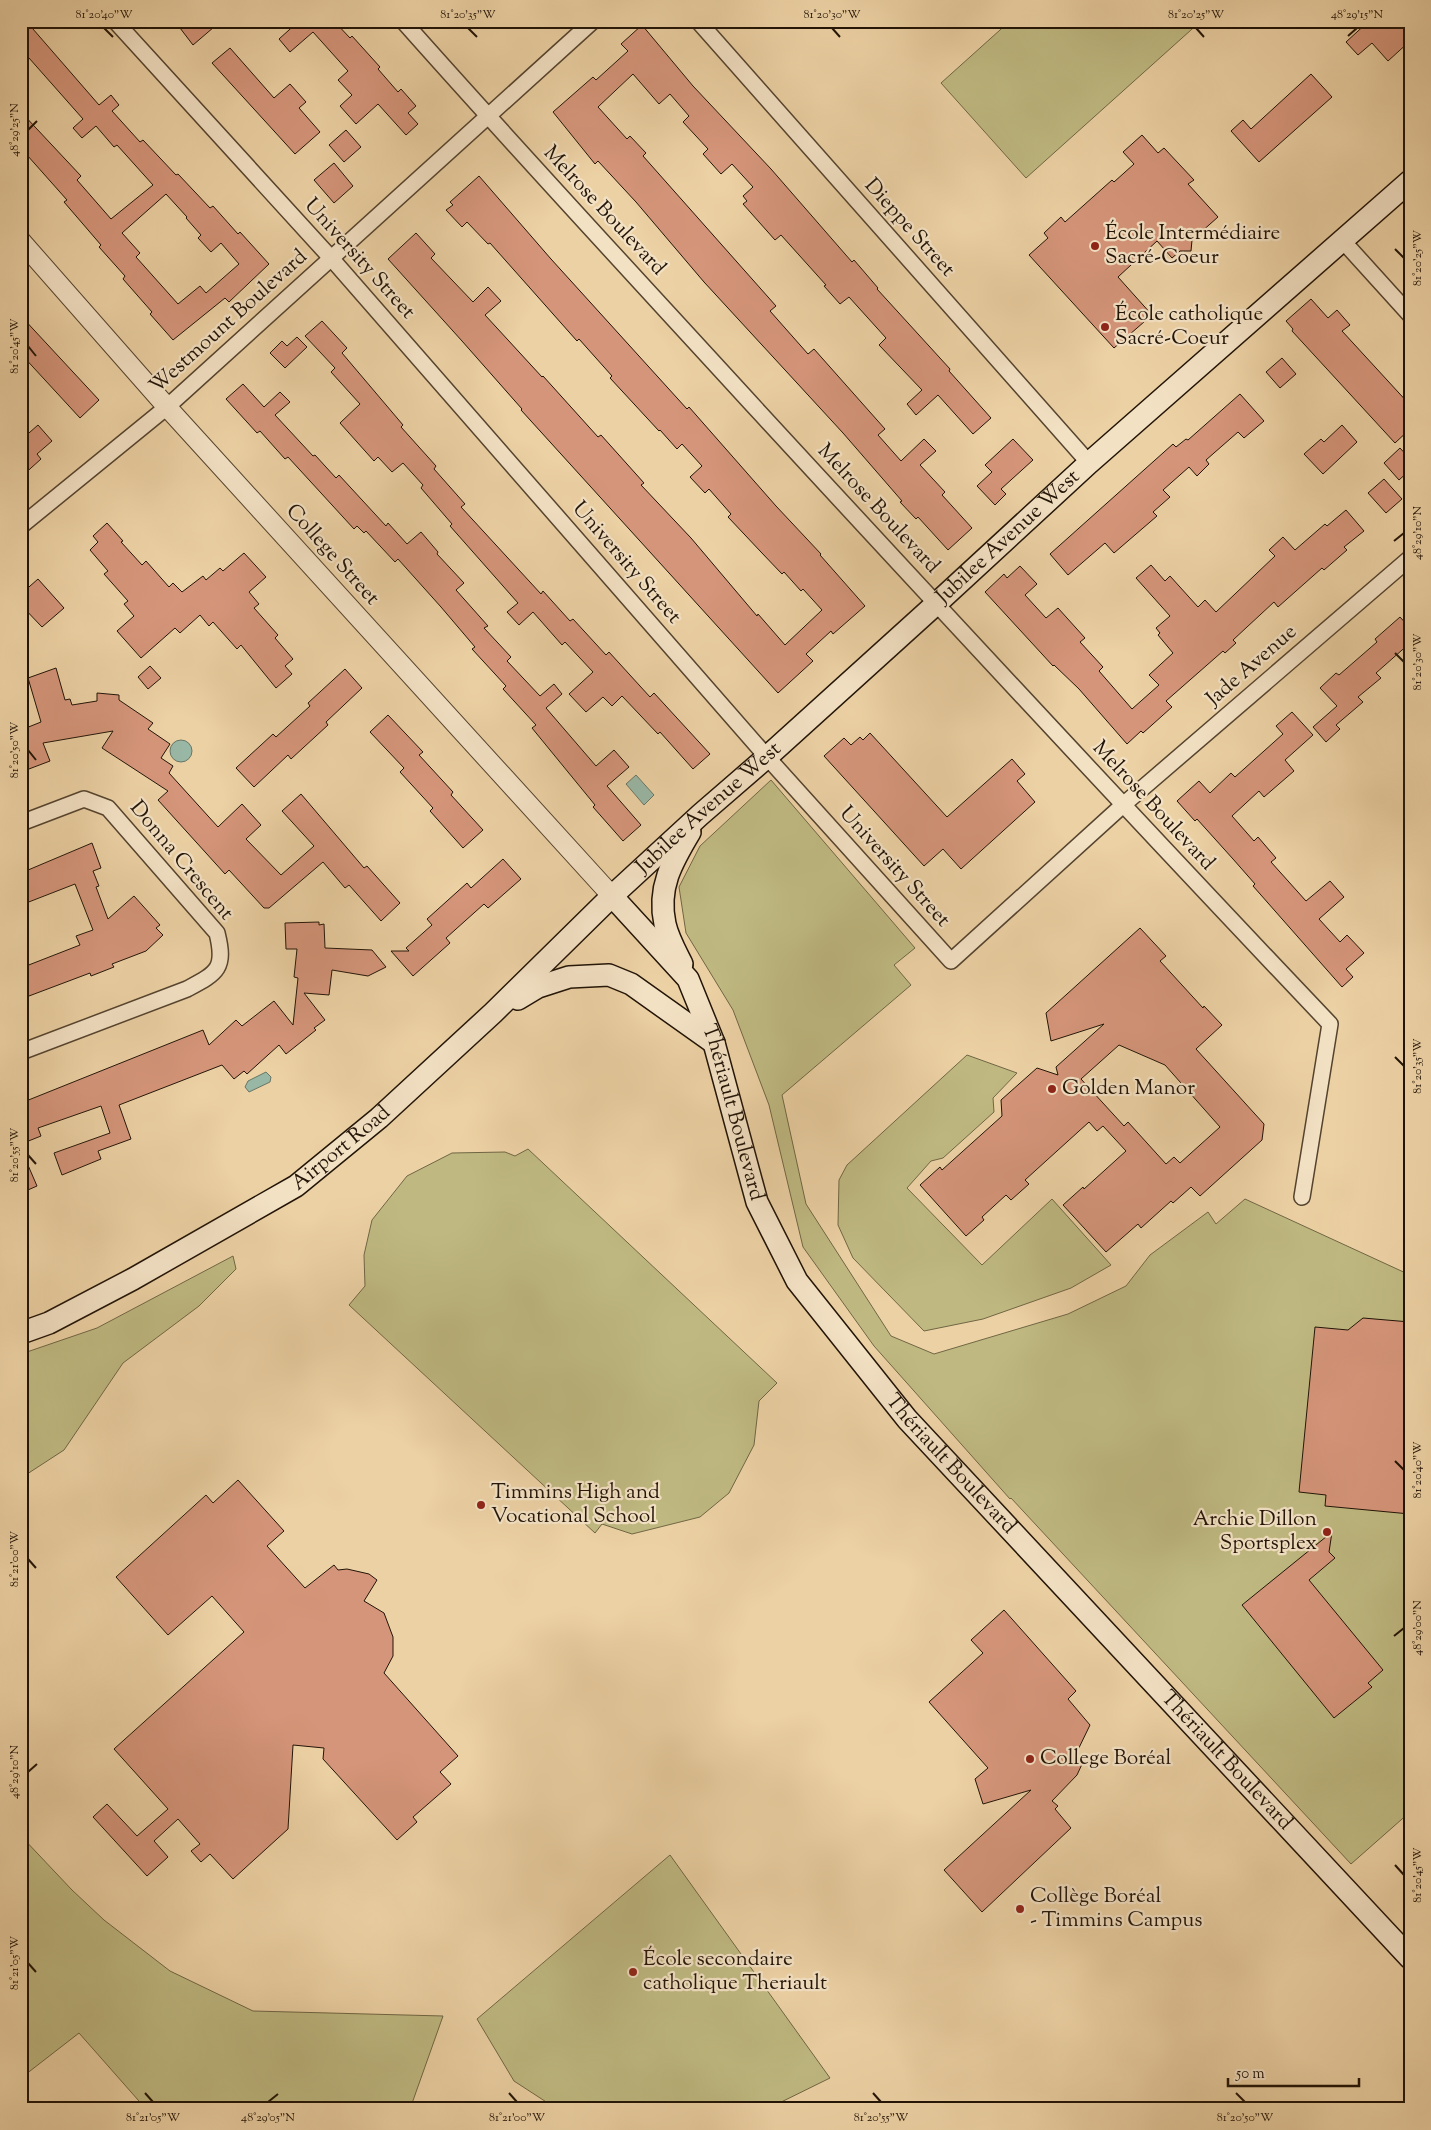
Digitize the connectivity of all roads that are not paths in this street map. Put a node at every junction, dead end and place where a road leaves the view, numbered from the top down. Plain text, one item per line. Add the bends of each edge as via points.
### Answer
1 (115, 21) edge
2 (403, 21) edge
3 (593, 21) edge
4 (698, 21) edge
5 (487, 116) junction
6 (1410, 181) edge
7 (21, 241) edge
8 (1343, 241) junction
9 (331, 258) junction
10 (1410, 316) edge
11 (167, 407) junction
12 (1089, 463) junction
13 (21, 526) edge
14 (1410, 558) edge
15 (936, 604) junction
16 (767, 757) junction
17 (1123, 805) junction
18 (700, 815) junction
19 (21, 823) edge
20 (612, 896) junction
21 (688, 979) junction
22 (493, 1013) junction
23 (714, 1043) junction
24 (21, 1052) edge
25 (1302, 1197) dead end
26 (21, 1333) edge
27 (1410, 1958) edge

1 - 9 street, University Street
2 - 5 street, Melrose Boulevard
3 - 5 street, Westmount Boulevard
4 - 12 street, Dieppe Street
5 - 9 street, Westmount Boulevard
5 - 15 street, Melrose Boulevard
6 - 8 main road, Jubilee Avenue West
7 - 11 street, College Street
8 - 10 street
8 - 12 main road, Jubilee Avenue West
9 - 11 street, Westmount Boulevard
9 - 16 street, University Street
11 - 13 street, Westmount Boulevard
11 - 20 street, College Street
12 - 15 main road, Jubilee Avenue West
14 - 17 street, Jade Avenue
15 - 16 main road, Jubilee Avenue West
15 - 17 street, Melrose Boulevard
16 - 17 street, University Street via 951,961
16 - 18 main road, Jubilee Avenue West
17 - 25 street, Melrose Boulevard via 1330,1024
18 - 20 main road, Jubilee Avenue West
18 - 21 main road via 670,869 662,898 665,926
19 - 24 street, Donna Crescent via 84,800 108,808 217,933 222,951 220,963 212,976 187,989
20 - 21 main road, Thériault Boulevard
20 - 22 main road, Airport Road
21 - 23 main road, Thériault Boulevard
22 - 23 main road via 546,984 569,977 609,975 631,984
22 - 26 main road, Airport Road via 378,1118 296,1186 133,1279 49,1323
23 - 27 main road, Thériault Boulevard via 757,1202 797,1281 907,1419

